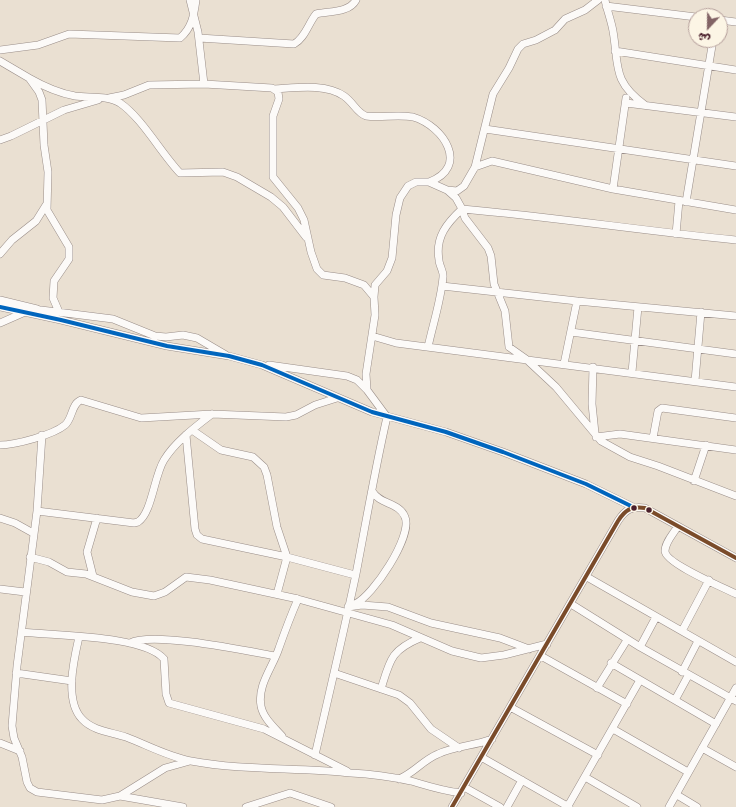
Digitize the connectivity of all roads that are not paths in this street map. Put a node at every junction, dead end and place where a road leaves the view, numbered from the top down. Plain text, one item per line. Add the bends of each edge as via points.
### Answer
1 (190, 0) edge
2 (196, 0) edge
3 (356, 0) edge
4 (598, 0) edge
5 (606, 3) edge
6 (194, 14) junction
7 (688, 16) edge
8 (199, 38) junction
9 (712, 48) edge
10 (0, 50) edge
11 (615, 51) junction
12 (0, 61) edge
13 (709, 66) junction
14 (736, 70) edge
15 (29, 78) junction
16 (204, 84) junction
17 (273, 89) junction
18 (626, 90) junction
19 (108, 99) junction
20 (626, 103) junction
21 (645, 105) junction
22 (701, 112) junction
23 (736, 117) edge
24 (43, 121) junction
25 (485, 130) junction
26 (0, 140) edge
27 (619, 150) junction
28 (693, 160) junction
29 (736, 166) edge
30 (475, 167) junction
31 (429, 182) junction
32 (613, 189) junction
33 (447, 190) junction
34 (682, 202) junction
35 (46, 206) junction
36 (462, 209) junction
37 (736, 210) edge
38 (676, 234) junction
39 (736, 240) edge
40 (309, 243) junction
41 (0, 254) edge
42 (442, 286) junction
43 (498, 292) junction
44 (374, 297) junction
45 (0, 300) edge
46 (577, 301) junction
47 (0, 307) edge
48 (638, 307) junction
49 (41, 310) junction
50 (25, 312) junction
51 (59, 312) junction
52 (701, 312) junction
53 (736, 316) edge
54 (0, 323) edge
55 (571, 332) junction
56 (372, 336) junction
57 (636, 342) junction
58 (428, 347) junction
59 (698, 350) junction
60 (736, 354) edge
61 (229, 356) junction
62 (526, 359) junction
63 (564, 364) junction
64 (262, 366) junction
65 (593, 367) junction
66 (632, 372) junction
67 (695, 381) junction
68 (736, 387) edge
69 (367, 390) junction
70 (337, 398) junction
71 (212, 414) junction
72 (387, 417) junction
73 (736, 418) edge
74 (189, 433) junction
75 (42, 435) junction
76 (596, 436) junction
77 (653, 438) junction
78 (0, 445) edge
79 (706, 445) junction
80 (736, 450) edge
81 (694, 481) junction
82 (372, 491) junction
83 (736, 496) edge
84 (633, 507) junction
85 (37, 511) junction
86 (0, 518) edge
87 (97, 518) junction
88 (678, 526) junction
89 (33, 533) junction
90 (287, 557) junction
91 (30, 558) junction
92 (736, 558) edge
93 (355, 575) junction
94 (93, 576) junction
95 (587, 577) junction
96 (708, 580) junction
97 (0, 589) edge
98 (25, 592) junction
99 (277, 594) junction
100 (736, 594) edge
101 (298, 598) junction
102 (571, 604) junction
103 (348, 610) junction
104 (656, 617) junction
105 (682, 631) junction
106 (22, 632) junction
107 (79, 637) junction
108 (420, 638) junction
109 (627, 640) junction
110 (698, 641) junction
111 (130, 643) junction
112 (548, 644) junction
113 (640, 647) junction
114 (529, 649) junction
115 (275, 656) junction
116 (541, 656) junction
117 (736, 662) edge
118 (611, 664) junction
119 (682, 672) junction
120 (16, 673) junction
121 (334, 673) junction
122 (688, 676) junction
123 (640, 680) junction
124 (72, 681) junction
125 (597, 688) junction
126 (736, 688) edge
127 (381, 689) junction
128 (733, 699) edge
129 (675, 700) junction
130 (627, 704) junction
131 (510, 706) junction
132 (716, 724) junction
133 (613, 729) junction
134 (286, 739) junction
135 (492, 739) junction
136 (0, 743) edge
137 (460, 748) junction
138 (702, 748) junction
139 (20, 750) junction
140 (315, 755) junction
141 (598, 755) junction
142 (481, 757) junction
143 (190, 761) junction
144 (736, 767) edge
145 (351, 772) junction
146 (688, 772) junction
147 (585, 777) junction
148 (399, 779) junction
149 (522, 780) junction
150 (462, 790) junction
151 (676, 795) junction
152 (120, 796) junction
153 (566, 806) edge
154 (183, 807) edge
155 (246, 807) edge
156 (331, 807) edge
157 (452, 807) edge
158 (500, 807) edge
159 (507, 807) edge
160 (638, 807) edge
161 (670, 807) edge
162 (697, 807) edge

1 - 6 street
2 - 6 street
3 - 8 street via 354,6 347,9 316,14 308,24 302,40 294,44
4 - 25 street via 585,10 565,19 555,30 523,44 518,49 493,94
5 - 7 street
5 - 11 street
6 - 8 street
6 - 10 street via 188,29 180,38 69,34 38,45
8 - 16 street
9 - 13 street
11 - 13 street
11 - 18 street
12 - 15 street
13 - 14 street
13 - 22 street
15 - 19 street via 74,96
15 - 24 street via 42,100
16 - 17 street
16 - 19 street via 149,85
17 - 31 street via 316,88 334,91 343,95 360,114 414,117 428,125 441,134 450,153 446,172 440,178
17 - 40 street via 278,92 279,99 273,116 273,176 298,208 304,220
18 - 20 street
18 - 21 street
19 - 24 street via 84,104
19 - 40 street via 126,109 180,173 223,172 237,178 283,206
20 - 21 street
20 - 27 street
21 - 22 street
22 - 23 street
22 - 28 street
24 - 26 street
24 - 35 street via 48,172
25 - 27 street
25 - 30 street
27 - 28 street
27 - 32 street
28 - 29 street
28 - 34 street
30 - 32 street via 492,161
30 - 33 street via 464,186 457,191
31 - 33 street
31 - 44 street via 416,182 408,186 400,198 392,258 387,271 375,285
32 - 34 street
33 - 36 street via 456,198
34 - 37 street
34 - 38 street
35 - 41 street via 36,221 12,240
35 - 51 street via 49,216 69,248 69,259 54,281 54,298
36 - 38 street via 553,217
36 - 42 street via 442,232 438,245 444,275
36 - 43 street via 465,218 488,248 492,276
38 - 39 street
40 - 44 street via 317,269 323,275 345,278 364,285
42 - 43 street
42 - 58 street
43 - 46 street
43 - 62 street via 505,311 509,347
44 - 56 street
45 - 49 street
46 - 48 street
46 - 55 street
47 - 50 street
48 - 52 street
48 - 57 street
49 - 50 street
49 - 51 street
50 - 54 street
50 - 61 street via 167,346
51 - 61 street via 113,319 155,336 197,338
52 - 53 street
52 - 59 street
55 - 57 street
55 - 63 street
56 - 58 street via 396,343
56 - 69 street via 366,374
57 - 59 street
57 - 66 street
58 - 62 street
59 - 60 street
59 - 67 street
61 - 64 street
62 - 63 street
62 - 76 street via 556,387
63 - 65 street
64 - 69 street via 292,367 347,376 357,380
64 - 70 street
65 - 66 street
65 - 76 street via 592,421
66 - 67 street
67 - 68 street
69 - 72 street
70 - 71 street via 286,417
70 - 72 street
71 - 74 street
71 - 75 street via 141,418 82,400 76,403 65,425
72 - 82 street
72 - 84 street via 408,420 503,452 586,484
73 - 77 street via 662,408 658,411
74 - 87 street via 164,460 141,520 134,523
74 - 90 street via 222,450 253,457 260,462 267,475 277,527
74 - 90 street via 193,516 197,534 202,540
75 - 78 street via 28,441
75 - 85 street
76 - 77 street via 620,434
76 - 81 street via 630,457
77 - 79 street
79 - 80 street
79 - 81 street
81 - 83 street
82 - 93 street
82 - 103 street via 376,498 396,506 405,518 406,524 391,563 370,592
84 - 88 street via 645,508
84 - 95 street via 622,515
85 - 87 street
85 - 89 street
86 - 89 street
87 - 94 street via 87,552
88 - 92 street
88 - 96 street via 668,542 665,551 667,556
89 - 91 street
90 - 93 street
90 - 99 street
91 - 94 street via 49,562 67,572
91 - 98 street
93 - 103 street
94 - 99 street via 132,592 154,596 165,592 186,577
95 - 102 street
95 - 104 street
96 - 100 street
96 - 105 street
97 - 98 street
98 - 106 street
99 - 101 street
101 - 103 street via 336,610
101 - 115 street
102 - 109 street
102 - 112 street
103 - 108 street
103 - 114 street via 375,605 388,607 430,622 500,638
103 - 121 street
104 - 105 street
104 - 113 street
105 - 110 street
106 - 107 street
106 - 120 street
107 - 111 street
107 - 124 street via 71,674
108 - 114 street via 452,651 481,658
108 - 127 street via 397,650 388,665
109 - 113 street
109 - 118 street
110 - 117 street
110 - 119 street
111 - 115 street via 142,639 200,643
111 - 134 street via 154,651 164,660 169,703 264,729
112 - 114 street
112 - 116 street
113 - 119 street
115 - 134 street via 264,681 261,706 272,726
116 - 125 street
116 - 131 street
118 - 123 street
118 - 125 street
119 - 122 street
120 - 124 street
120 - 139 street via 12,726
121 - 127 street
121 - 140 street
122 - 128 street
122 - 129 street
123 - 129 street
123 - 130 street
124 - 143 street via 77,711 87,723
125 - 130 street
126 - 128 street
127 - 137 street via 399,695 410,703 431,729
128 - 132 street
129 - 132 street
130 - 133 street
131 - 135 street
131 - 141 street
132 - 138 street
133 - 141 street
133 - 146 street
134 - 140 street
135 - 137 street
135 - 142 street
136 - 139 street
137 - 148 street via 430,757
138 - 144 street
138 - 146 street
139 - 152 street via 27,782 30,788 37,792 102,800
140 - 145 street
141 - 147 street
142 - 149 street
142 - 150 street
143 - 145 street via 252,768
143 - 152 street via 165,768
145 - 148 street
146 - 151 street
147 - 153 street
147 - 160 street
148 - 150 street via 443,791
149 - 153 street
149 - 159 street
150 - 157 street
150 - 158 street
151 - 161 street
151 - 162 street
152 - 154 street
155 - 156 street via 290,793

